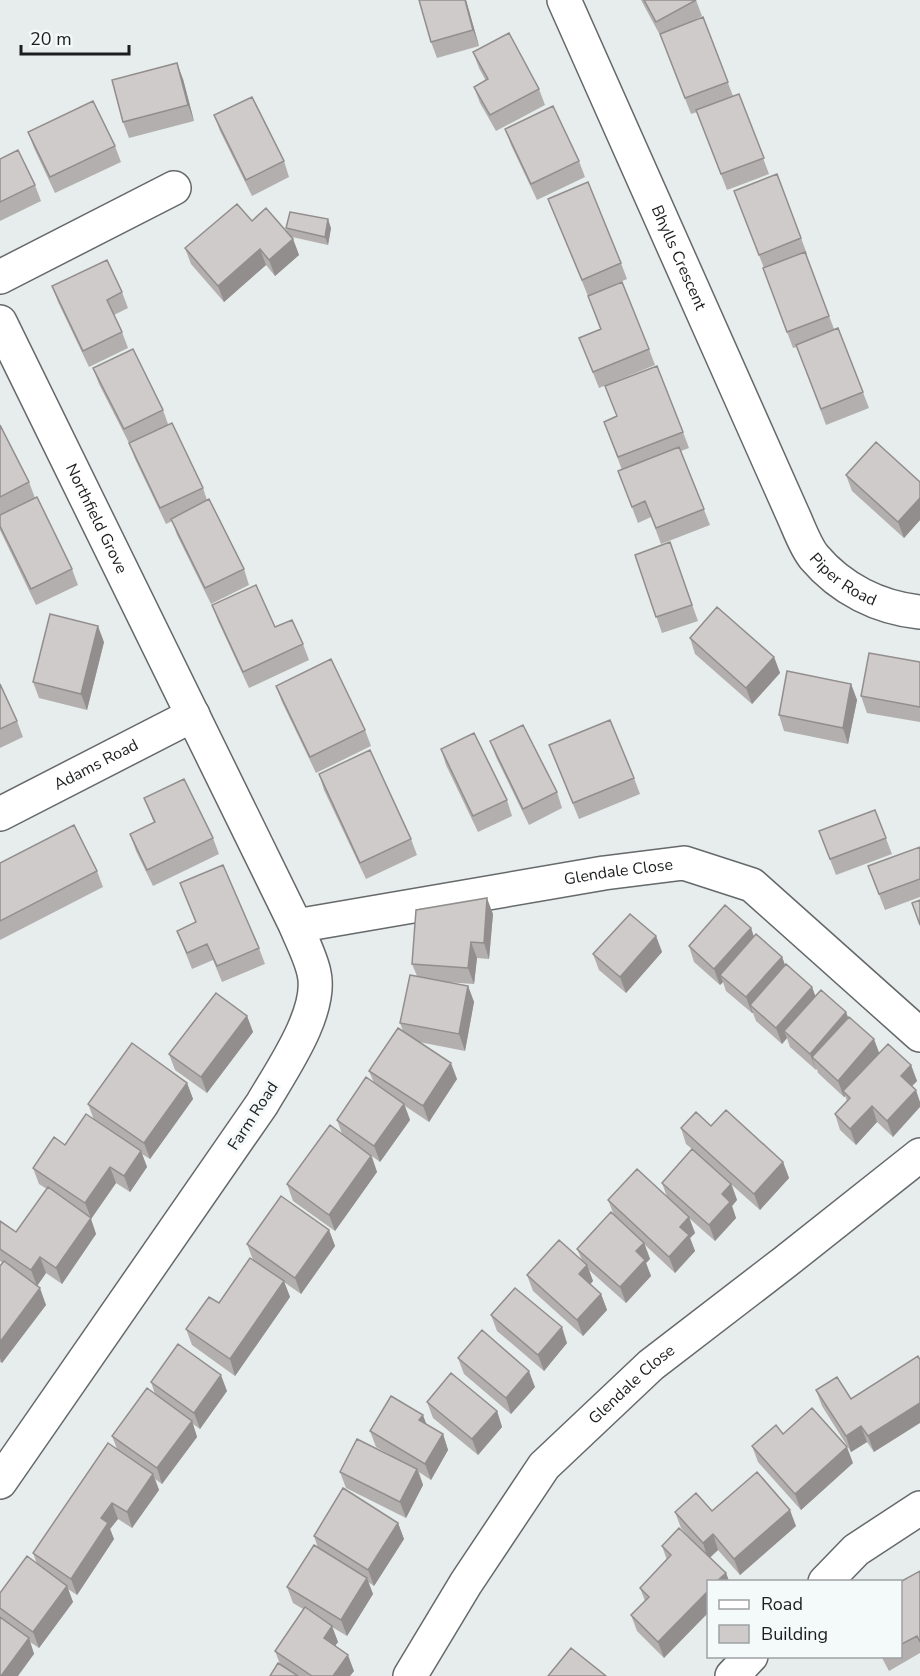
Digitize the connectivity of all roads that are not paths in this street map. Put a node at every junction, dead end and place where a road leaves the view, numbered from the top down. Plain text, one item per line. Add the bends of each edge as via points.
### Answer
1 (564, 0) edge
2 (174, 188) dead end
3 (0, 277) edge
4 (0, 322) edge
5 (793, 515) joint
6 (920, 612) edge
7 (193, 715) junction
8 (0, 814) edge
9 (296, 926) junction
10 (920, 1035) edge
11 (920, 1155) edge
12 (0, 1482) edge
13 (920, 1508) edge
14 (826, 1580) edge
15 (749, 1658) edge
16 (410, 1676) edge
17 (732, 1676) edge

1 - 5 street, Bhylls Crescent
2 - 3 street
4 - 7 street, Northfield Grove
5 - 6 street, Piper Road via 813,556 837,580 865,598 899,610
7 - 8 street, Adams Road
7 - 9 street, Farm Road
9 - 10 street, Glendale Close via 684,863 752,885
9 - 12 street, Farm Road via 315,975 313,1008 299,1040 262,1104
11 - 16 street, Glendale Close via 651,1365 544,1466
13 - 14 street via 856,1550
15 - 17 street

